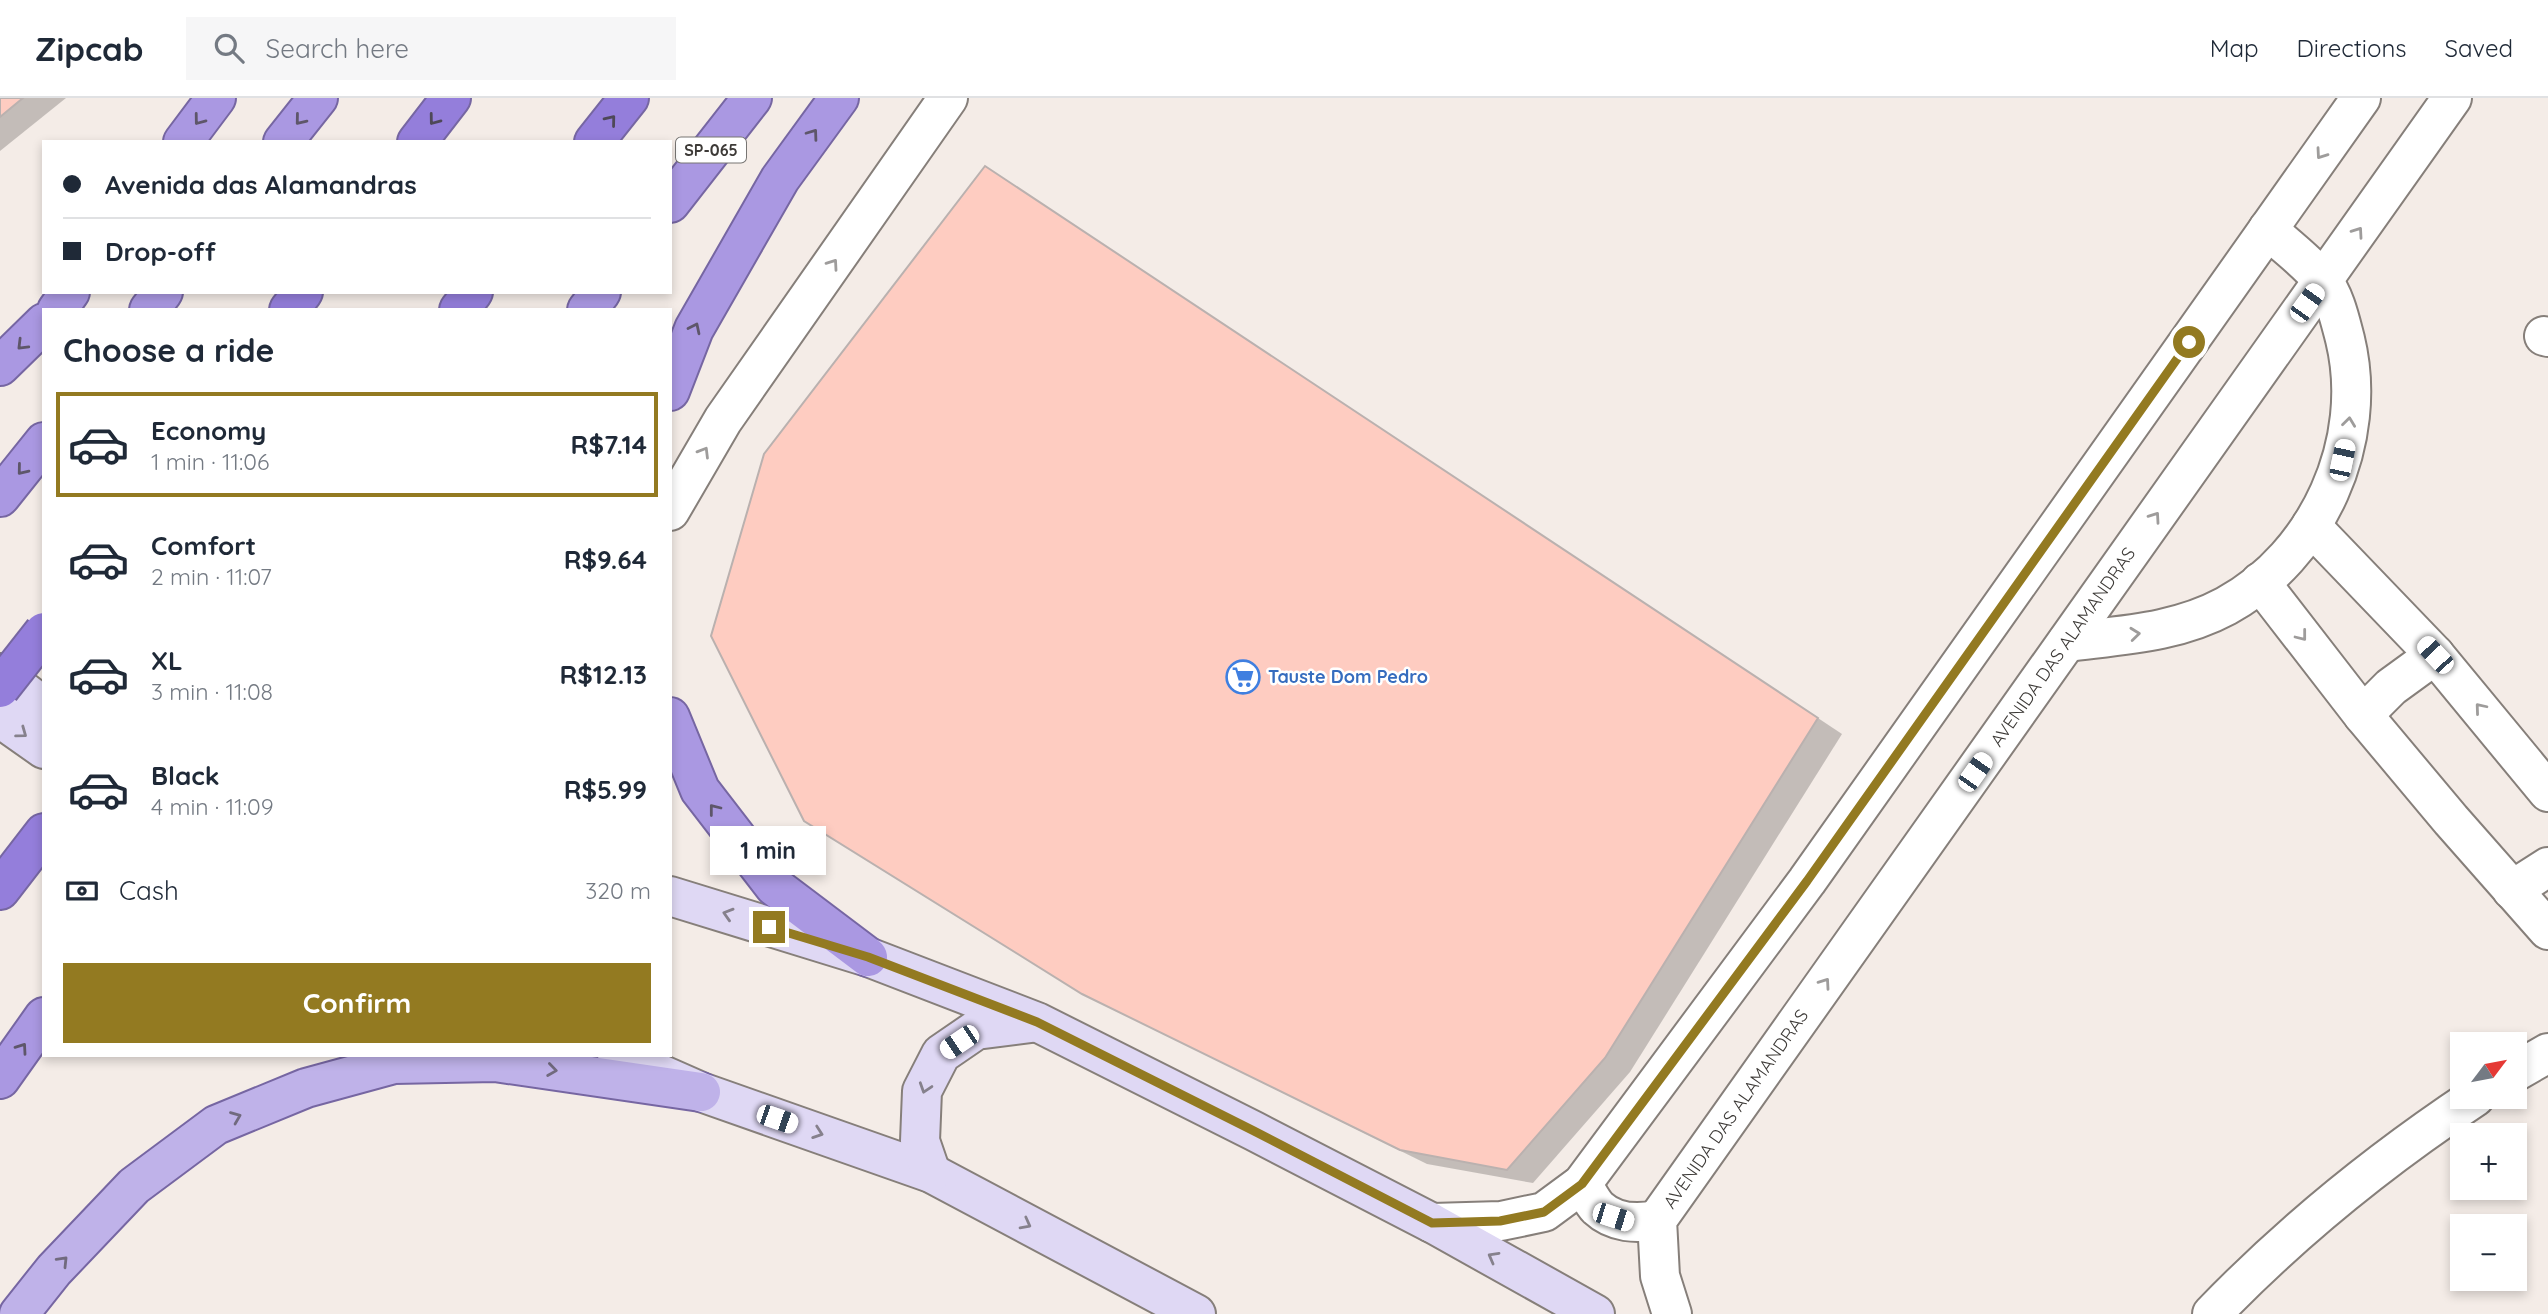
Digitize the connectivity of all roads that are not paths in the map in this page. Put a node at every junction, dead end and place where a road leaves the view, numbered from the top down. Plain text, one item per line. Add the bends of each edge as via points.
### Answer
1 (216, 98) edge
2 (318, 98) edge
3 (451, 98) edge
4 (629, 98) edge
5 (752, 98) edge
6 (839, 98) edge
7 (948, 98) edge
8 (2361, 98) edge
9 (2452, 98) edge
10 (184, 140) edge
11 (285, 140) edge
12 (419, 140) edge
13 (596, 140) edge
14 (672, 200) edge
15 (2268, 229) junction
16 (2323, 281) junction
17 (161, 294) edge
18 (301, 294) edge
19 (470, 294) edge
20 (599, 294) edge
21 (151, 308) edge
22 (291, 308) edge
23 (460, 308) edge
24 (589, 308) edge
25 (42, 325) edge
26 (0, 366) edge
27 (672, 386) edge
28 (42, 444) edge
29 (0, 497) edge
30 (672, 508) edge
31 (2311, 526) junction
32 (2260, 582) junction
33 (42, 635) edge
34 (2067, 642) junction
35 (2435, 655) junction
36 (0, 673) edge
37 (0, 688) edge
38 (42, 705) edge
39 (2363, 715) junction
40 (0, 718) edge
41 (672, 722) edge
42 (42, 748) edge
43 (2548, 792) edge
44 (42, 836) edge
45 (2548, 867) edge
46 (10, 877) edge
47 (2512, 890) junction
48 (672, 897) edge
49 (2548, 930) edge
50 (868, 957) junction
51 (42, 1020) edge
52 (1037, 1022) junction
53 (2548, 1053) edge
54 (622, 1057) edge
55 (2527, 1065) edge
56 (0, 1079) edge
57 (701, 1092) junction
58 (2456, 1110) edge
59 (931, 1173) junction
60 (1582, 1184) junction
61 (1657, 1220) junction
62 (1432, 1223) junction
63 (1530, 1296) edge
64 (19, 1314) edge
65 (1196, 1314) edge
66 (1595, 1314) edge
67 (1672, 1314) edge
68 (2212, 1314) edge

1 -> 10 highway
2 -> 11 highway
3 -> 12 highway
13 -> 4 highway
5 - 14 highway, SP-065
27 -> 6 highway via 694,329 780,179
30 -> 7 street via 723,420
8 -> 15 street
16 -> 9 street, AVENIDA DAS ALAMANDRAS
15 - 16 street
15 - 60 street via 1807,881
31 -> 16 street via 2342,460 2351,387 2339,315
34 -> 16 street, AVENIDA DAS ALAMANDRAS
17 - 21 highway
18 - 22 highway
19 - 23 highway
20 - 24 highway
25 -> 26 highway
28 -> 29 highway
31 - 32 street via 2290,555
31 - 35 street
34 -> 32 street via 2152,632 2191,622
32 -> 39 street
33 - 37 highway, bridge
61 -> 34 street, AVENIDA DAS ALAMANDRAS
35 - 39 street via 2391,687
43 -> 35 street
36 - 38 main road
39 - 47 street
40 -> 42 main road
50 -> 41 highway via 774,886 700,790
44 - 46 highway
45 - 47 street
47 - 49 street
50 -> 48 main road
50 - 52 main road
56 -> 51 highway
52 -> 59 main road via 976,1030 941,1054 922,1091 920,1141
52 - 62 main road
53 - 55 street
54 - 57 main road
57 -> 59 main road
64 -> 57 main road via 134,1186 216,1125 306,1088 394,1064 495,1062
58 - 68 street via 2340,1196
59 -> 65 main road
60 - 61 street via 1598,1208 1613,1217 1628,1222
60 - 62 street via 1544,1212 1500,1221
61 - 67 street, AVENIDA DAS ALAMANDRAS via 1660,1276
63 -> 62 main road
63 - 66 main road

